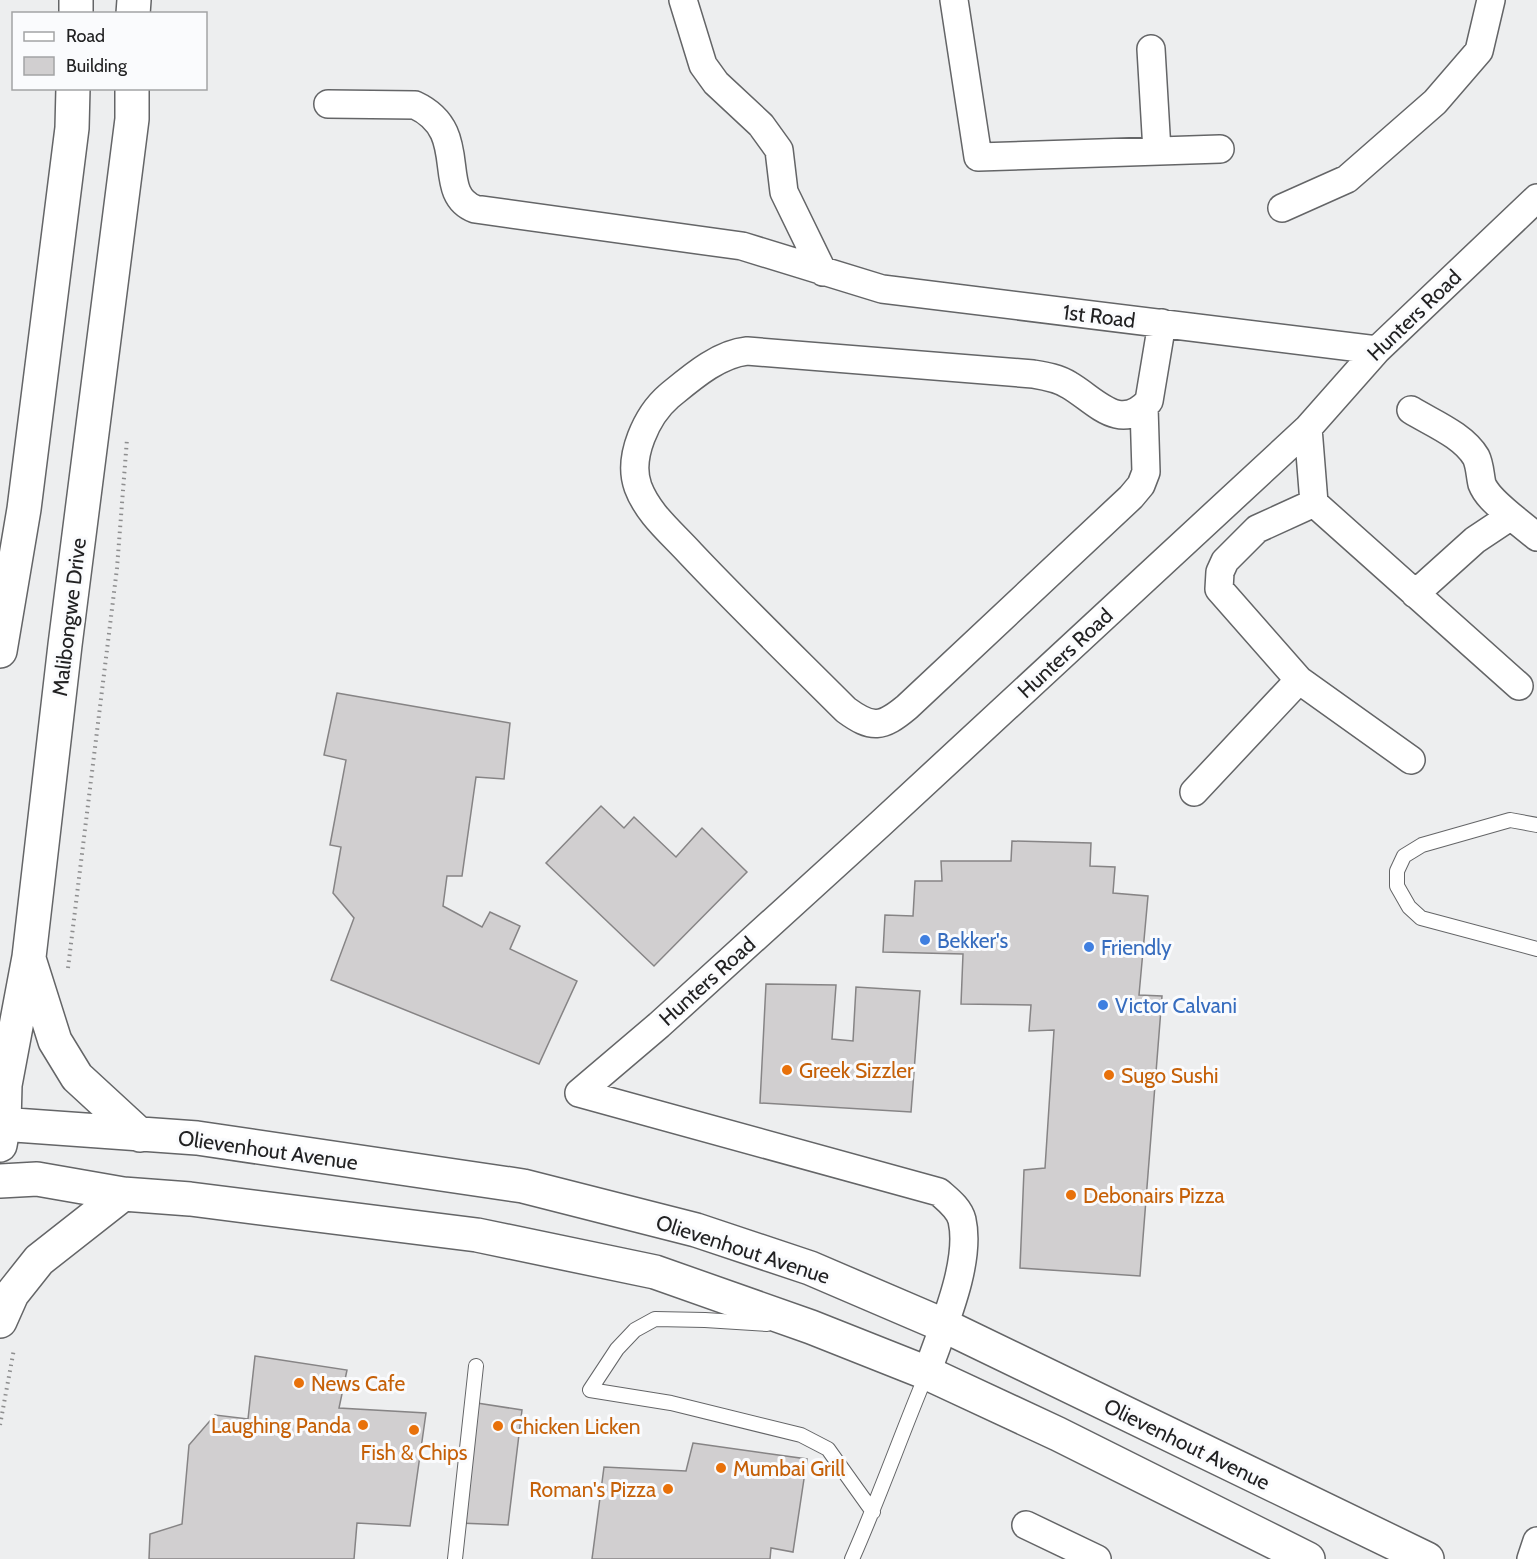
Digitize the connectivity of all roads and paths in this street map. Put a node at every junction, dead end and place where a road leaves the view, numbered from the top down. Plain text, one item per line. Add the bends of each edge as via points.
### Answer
1 (683, 0) edge
2 (954, 0) edge
3 (1491, 0) edge
4 (1151, 49) dead end
5 (73, 90) edge
6 (132, 90) edge
7 (328, 104) dead end
8 (1220, 149) dead end
9 (1157, 151) junction
10 (1537, 198) edge
11 (1282, 208) dead end
12 (823, 272) junction
13 (1162, 323) junction
14 (1377, 350) junction
15 (1144, 407) junction
16 (1410, 410) dead end
17 (128, 428) dead end
18 (1308, 428) junction
19 (1314, 503) junction
20 (1511, 516) junction
21 (1537, 537) edge
22 (1415, 594) junction
23 (0, 651) edge
24 (1299, 680) junction
25 (1519, 686) dead end
26 (1411, 760) dead end
27 (1194, 792) dead end
28 (1537, 825) edge
29 (1537, 949) edge
30 (29, 957) junction
31 (67, 974) dead end
32 (1, 1131) edge
33 (140, 1135) junction
34 (0, 1181) edge
35 (123, 1194) junction
36 (0, 1321) edge
37 (943, 1325) junction
38 (812, 1327) junction
39 (476, 1366) dead end
40 (927, 1373) junction
41 (873, 1512) junction
42 (1026, 1524) dead end
43 (1537, 1541) edge
44 (455, 1559) edge
45 (852, 1559) edge
46 (1097, 1559) edge
47 (1308, 1559) edge
48 (1427, 1559) edge
49 (1531, 1559) edge

1 - 12 street via 703,65 716,83 761,125 779,150 784,192
2 - 9 street via 978,157
3 - 11 street via 1479,51 1435,102 1347,179
4 - 9 street
5 - 23 street via 72,128 24,509
6 - 30 street, Malibongwe Drive via 132,119
7 - 12 street, 1st Road via 415,105 427,111 442,126 449,141 453,176 466,206 742,246
8 - 9 street
10 - 14 street, Hunters Road
12 - 13 street, 1st Road via 882,290
13 - 14 street, 1st Road
13 - 15 street via 1149,400
14 - 18 street, Hunters Road
15 - 15 street via 1129,414 1112,414 1069,385 1033,374 735,352 691,378 662,402 640,441 635,463 637,484 648,508 846,710 869,723 877,723 890,721 907,707 1136,491 1146,472
16 - 20 street via 1471,450 1483,486
17 - 31 path via 117,568
18 - 19 street
18 - 37 street, Hunters Road via 869,834 579,1093 939,1192 962,1219 963,1250 958,1281
19 - 22 street
19 - 24 street via 1257,529 1225,561 1218,580 1219,589
20 - 21 street
20 - 22 street via 1475,540
22 - 25 street
24 - 26 street
24 - 27 street
28 - 29 lane via 1510,820 1422,845 1404,856 1396,871 1397,886 1421,918
30 - 32 street, Malibongwe Drive via 5,1085
30 - 33 street via 55,1041 77,1077
32 - 33 street, Olievenhout Avenue
33 - 37 street, Olievenhout Avenue via 197,1138 523,1186 696,1230 799,1264
34 - 35 street via 37,1179
35 - 36 street via 39,1260 12,1294
35 - 38 street via 477,1236 655,1272
37 - 40 street
37 - 48 street, Olievenhout Avenue
38 - 40 street
38 - 41 lane via 655,1319 635,1330 617,1349 590,1390 672,1403 801,1435 828,1449
39 - 44 lane
40 - 41 lane
40 - 47 street
41 - 45 lane
42 - 46 street
43 - 49 street

